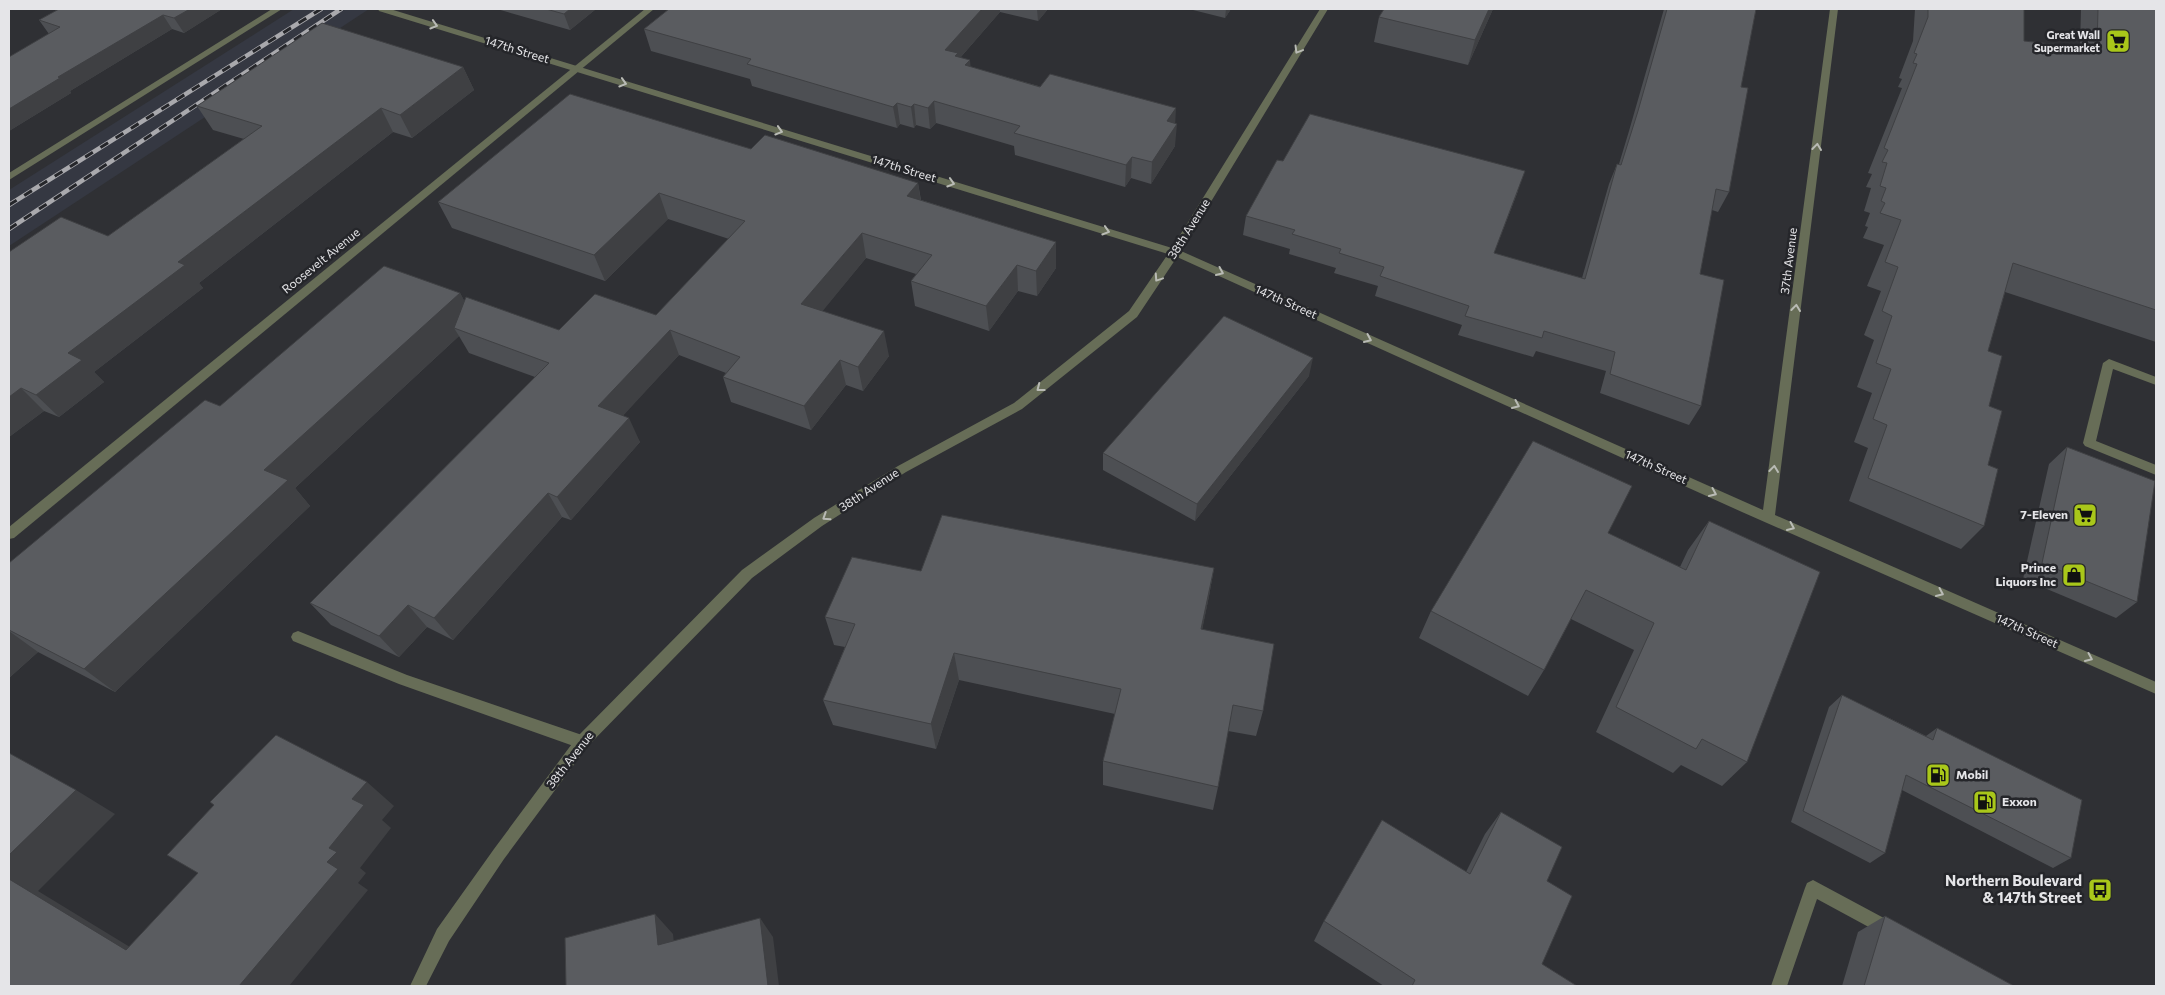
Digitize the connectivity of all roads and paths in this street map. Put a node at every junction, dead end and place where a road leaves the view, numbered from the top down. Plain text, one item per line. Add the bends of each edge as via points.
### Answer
1 (278, 9) edge
2 (650, 9) edge
3 (1324, 9) edge
4 (1834, 9) edge
5 (385, 10) edge
6 (577, 69) junction
7 (9, 177) edge
8 (1175, 252) junction
9 (2156, 381) edge
10 (2156, 470) edge
11 (1768, 517) junction
12 (9, 534) edge
13 (298, 637) dead end
14 (2156, 688) edge
15 (582, 742) junction
16 (1907, 940) edge
17 (418, 986) edge
18 (1779, 986) edge

1 - 7 street
2 - 6 street, Roosevelt Avenue
3 -> 8 street, 38th Avenue
11 -> 4 street, 37th Avenue
5 -> 6 street, 147th Street
6 -> 8 street, 147th Street
6 - 12 street, Roosevelt Avenue
8 -> 11 street, 147th Street
8 -> 15 street, 38th Avenue via 1133,314 1018,406 902,468 818,522 747,574
9 - 10 street via 2109,363 2089,443
11 -> 14 street, 147th Street
13 - 15 street via 404,680
15 - 17 street, 38th Avenue via 498,854 443,935
16 - 18 street via 1813,888

